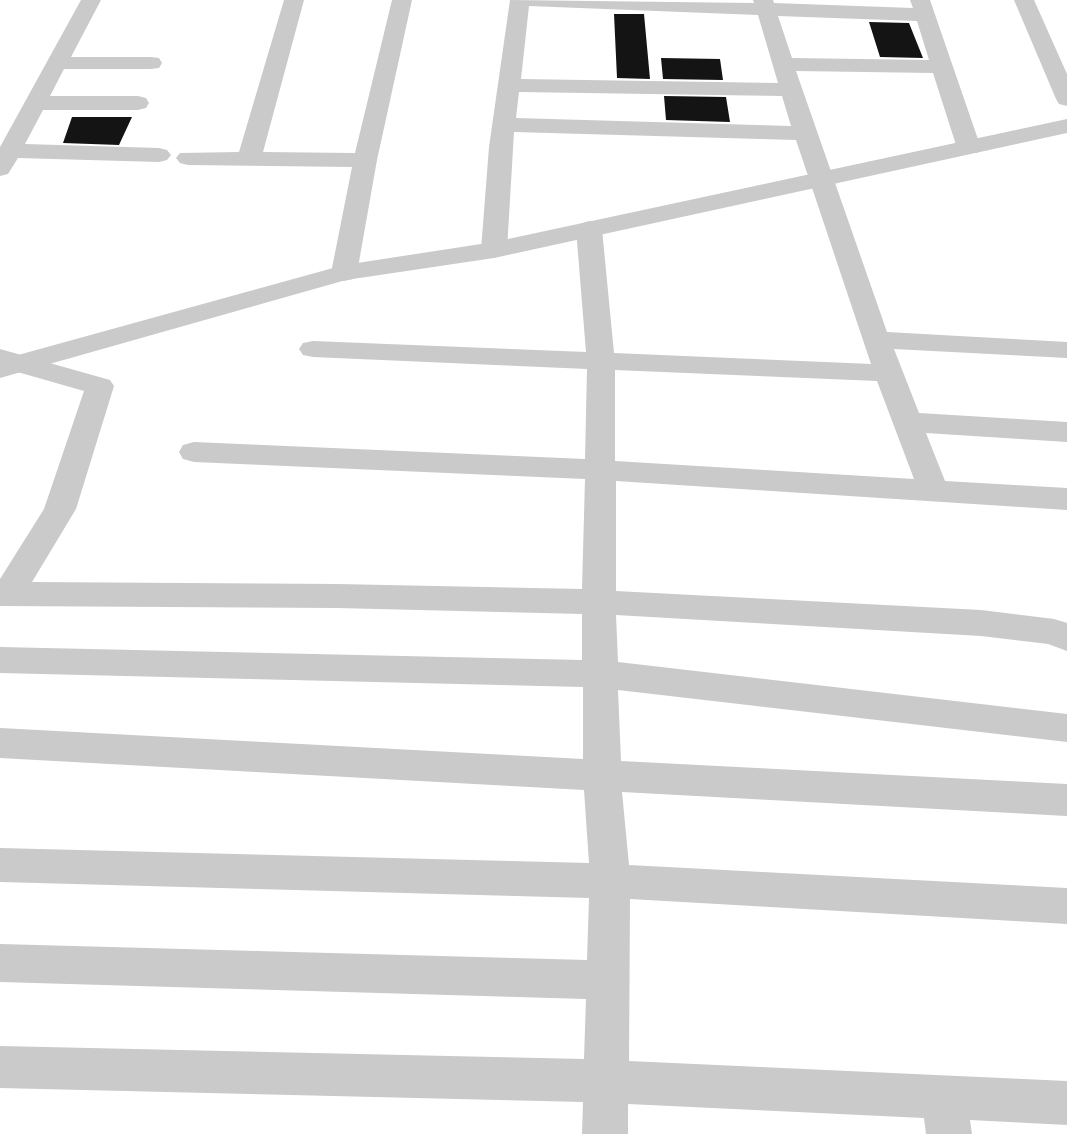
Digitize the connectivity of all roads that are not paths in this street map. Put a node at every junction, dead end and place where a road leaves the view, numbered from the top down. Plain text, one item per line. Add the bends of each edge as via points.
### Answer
1 (91, 0) edge
2 (294, 0) edge
3 (402, 0) edge
4 (520, 0) edge
5 (1024, 0) edge
6 (764, 4) edge
7 (922, 7) edge
8 (57, 63) junction
9 (151, 63) dead end
10 (783, 64) junction
11 (942, 66) junction
12 (509, 85) junction
13 (792, 90) junction
14 (1067, 99) edge
15 (36, 103) junction
16 (138, 103) dead end
17 (506, 125) junction
18 (1067, 126) edge
19 (806, 133) junction
20 (969, 148) junction
21 (159, 154) dead end
22 (188, 159) dead end
23 (249, 159) junction
24 (5, 160) edge
25 (365, 160) junction
26 (820, 180) junction
27 (589, 229) junction
28 (494, 249) junction
29 (344, 273) junction
30 (876, 340) junction
31 (313, 349) dead end
32 (1067, 350) edge
33 (601, 361) junction
34 (6, 363) edge
35 (887, 373) junction
36 (909, 422) junction
37 (1067, 432) edge
38 (194, 452) dead end
39 (599, 470) junction
40 (934, 492) junction
41 (1067, 499) edge
42 (4, 594) edge
43 (599, 602) junction
44 (1067, 638) edge
45 (0, 660) edge
46 (601, 674) junction
47 (1067, 728) edge
48 (0, 743) edge
49 (602, 774) junction
50 (1067, 800) edge
51 (2, 872) edge
52 (610, 881) junction
53 (1067, 906) edge
54 (0, 963) edge
55 (607, 980) junction
56 (0, 1067) edge
57 (604, 1081) junction
58 (1067, 1103) edge
59 (946, 1116) edge
60 (605, 1134) edge

1 - 8 street
2 - 23 street
3 - 25 street
4 - 6 street
4 - 12 street
5 - 14 street
6 - 7 street
6 - 10 street
7 - 11 street
8 - 9 street
8 - 15 street
10 - 11 street
10 - 13 street
11 - 20 street
12 - 13 street
12 - 17 street
13 - 19 street
15 - 16 street
15 - 24 street
17 - 19 street
17 - 28 street
18 - 20 street
19 - 26 street
20 - 26 street
21 - 24 street
22 - 23 street
23 - 25 street
25 - 29 street
26 - 27 street
26 - 30 street
27 - 28 street
27 - 33 street
28 - 29 street
29 - 34 street
30 - 32 street
30 - 35 street
31 - 33 street
33 - 35 street
33 - 39 street
34 - 42 street via 100,386 60,509
35 - 36 street
36 - 37 street
36 - 40 street
38 - 39 street
39 - 40 street
39 - 43 street
40 - 41 street
42 - 43 street
43 - 44 street via 969,622 1054,632
43 - 46 street
45 - 46 street
46 - 47 street
46 - 49 street
48 - 49 street
49 - 50 street
49 - 52 street
51 - 52 street
52 - 53 street
52 - 55 street
54 - 55 street
55 - 57 street
56 - 57 street
57 - 59 street
57 - 60 street
58 - 59 street

